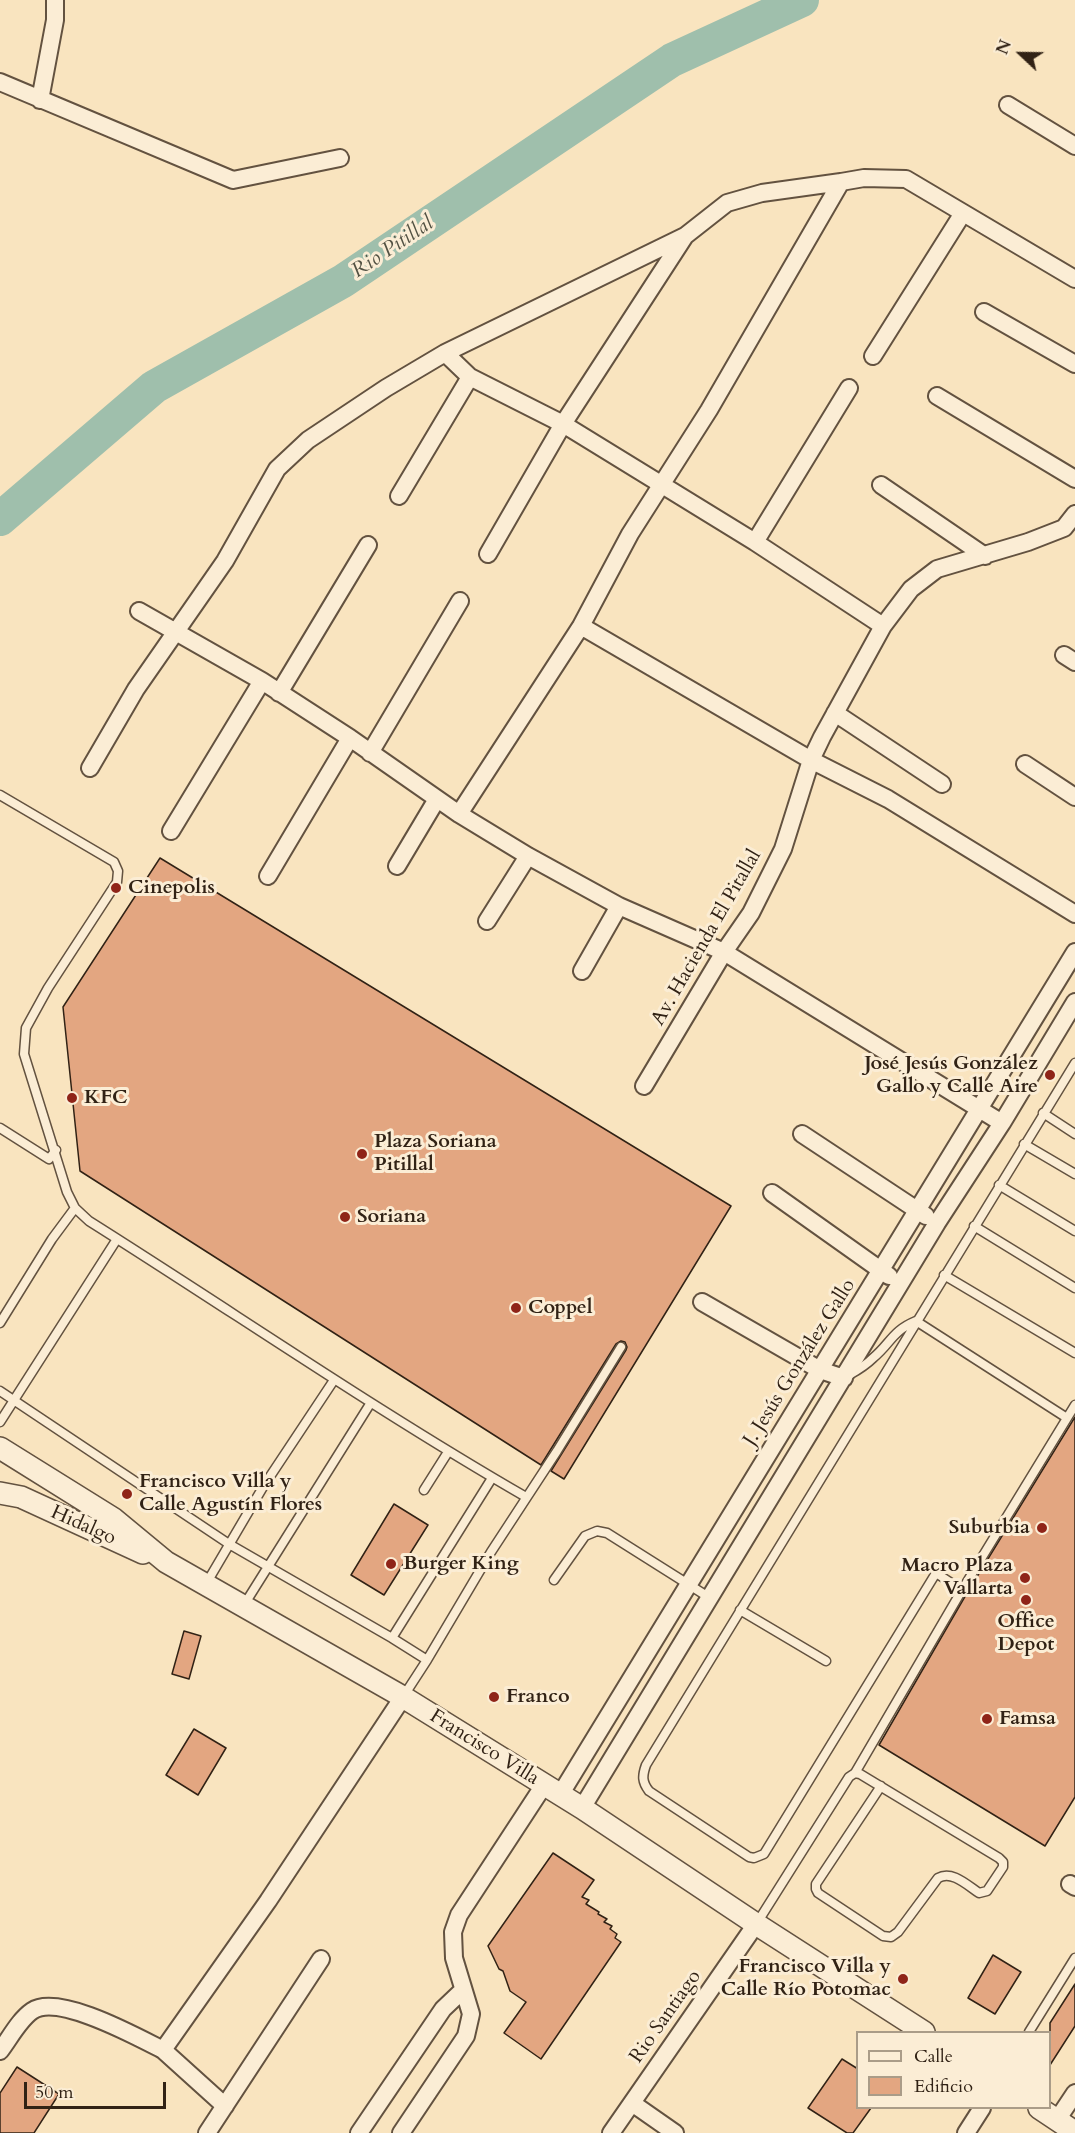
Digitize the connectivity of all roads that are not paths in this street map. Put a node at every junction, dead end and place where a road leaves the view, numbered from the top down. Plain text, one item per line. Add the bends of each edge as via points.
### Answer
1 (55, 0) edge
2 (0, 82) edge
3 (40, 100) junction
4 (1008, 105) dead end
5 (1075, 146) edge
6 (340, 158) dead end
7 (841, 182) junction
8 (963, 213) junction
9 (685, 236) junction
10 (1075, 279) edge
11 (984, 312) dead end
12 (445, 353) junction
13 (873, 356) dead end
14 (1075, 364) edge
15 (470, 377) junction
16 (849, 388) dead end
17 (937, 396) dead end
18 (563, 424) junction
19 (1075, 479) edge
20 (661, 483) junction
21 (881, 485) dead end
22 (399, 496) dead end
23 (1075, 514) edge
24 (755, 542) junction
25 (368, 545) dead end
26 (488, 554) dead end
27 (985, 556) junction
28 (460, 601) dead end
29 (139, 611) dead end
30 (581, 626) junction
31 (883, 626) junction
32 (174, 632) junction
33 (262, 681) junction
34 (279, 693) junction
35 (835, 713) junction
36 (350, 738) junction
37 (370, 753) junction
38 (811, 760) junction
39 (1025, 764) dead end
40 (90, 768) dead end
41 (942, 784) dead end
42 (0, 795) edge
43 (1075, 797) edge
44 (437, 799) junction
45 (459, 814) junction
46 (171, 831) dead end
47 (528, 856) junction
48 (396, 866) dead end
49 (268, 876) dead end
50 (619, 906) junction
51 (1075, 914) edge
52 (488, 921) dead end
53 (724, 952) junction
54 (1075, 952) edge
55 (582, 971) dead end
56 (1075, 1002) edge
57 (1075, 1063) edge
58 (644, 1086) dead end
59 (978, 1110) junction
60 (1043, 1113) junction
61 (1002, 1123) junction
62 (0, 1128) edge
63 (802, 1134) dead end
64 (1075, 1134) edge
65 (1024, 1144) junction
66 (56, 1150) junction
67 (1075, 1174) edge
68 (999, 1185) junction
69 (772, 1193) dead end
70 (75, 1208) junction
71 (918, 1210) junction
72 (937, 1223) junction
73 (974, 1226) junction
74 (1075, 1231) edge
75 (117, 1239) junction
76 (881, 1271) junction
77 (944, 1275) junction
78 (901, 1284) junction
79 (1075, 1288) edge
80 (702, 1302) dead end
81 (916, 1321) junction
82 (0, 1323) edge
83 (621, 1347) dead end
84 (1075, 1353) edge
85 (820, 1370) junction
86 (844, 1378) junction
87 (334, 1380) junction
88 (0, 1391) edge
89 (14, 1400) junction
90 (370, 1404) junction
91 (1075, 1405) edge
92 (1067, 1418) junction
93 (0, 1422) edge
94 (0, 1448) edge
95 (448, 1452) junction
96 (492, 1478) junction
97 (424, 1490) dead end
98 (0, 1493) edge
99 (526, 1497) junction
100 (229, 1544) junction
101 (166, 1562) junction
102 (267, 1567) junction
103 (554, 1580) dead end
104 (206, 1584) junction
105 (689, 1586) junction
106 (962, 1590) junction
107 (710, 1598) junction
108 (244, 1606) junction
109 (740, 1610) junction
110 (392, 1638) junction
111 (428, 1660) junction
112 (826, 1661) dead end
113 (403, 1697) junction
114 (855, 1773) junction
115 (881, 1786) junction
116 (552, 1790) junction
117 (582, 1808) junction
118 (756, 1924) junction
119 (1075, 1958) edge
120 (321, 1959) dead end
121 (463, 1990) junction
122 (922, 2031) edge
123 (1030, 2031) edge
124 (163, 2050) junction
125 (0, 2051) edge
126 (1075, 2093) edge
127 (632, 2103) junction
128 (225, 2106) junction
129 (981, 2109) edge
130 (1040, 2109) edge
131 (1057, 2120) junction
132 (1075, 2132) edge
133 (207, 2133) edge
134 (358, 2133) edge
135 (400, 2133) edge
136 (611, 2133) edge
137 (675, 2133) edge
138 (966, 2133) edge

1 - 3 street
2 - 3 street
3 - 6 street via 233,180
4 - 5 street
7 - 8 street via 906,179
7 - 9 street via 762,193 727,203
7 - 20 street via 709,410
8 - 10 street
8 - 13 street
9 - 12 street
9 - 18 street
11 - 14 street
12 - 15 street
12 - 32 street via 308,440 277,469 225,561
15 - 18 street
15 - 22 street
16 - 24 street
17 - 19 street
18 - 20 street
18 - 26 street
20 - 24 street
20 - 30 street
21 - 27 street
23 - 27 street, Av. Hacienda El Pitallal via 1064,528
24 - 31 street
25 - 34 street
27 - 31 street, Av. Hacienda El Pitallal via 937,569 911,589
28 - 37 street
29 - 32 street
30 - 38 street
30 - 45 street
31 - 35 street, Av. Hacienda El Pitallal
32 - 33 street
32 - 40 street
33 - 34 street
33 - 46 street
34 - 36 street
35 - 38 street, Av. Hacienda El Pitallal
35 - 41 street
36 - 37 street
36 - 49 street
37 - 44 street
38 - 51 street via 888,799
38 - 53 street, Av. Hacienda El Pitallal via 783,849 751,913
39 - 43 street
42 - 66 lane via 114,862 118,871 117,882 26,1028 24,1054
44 - 45 street
44 - 48 street
45 - 47 street
47 - 50 street
47 - 52 street
50 - 53 street
50 - 55 street
53 - 58 street, Av. Hacienda El Pitallal
53 - 59 street
54 - 59 street, J. Jesús González Gallo
56 - 61 street
57 - 60 lane
59 - 61 street
59 - 71 street, J. Jesús González Gallo
60 - 64 lane
60 - 65 lane
61 - 72 street
62 - 66 lane via 49,1159
63 - 71 street
65 - 67 lane
65 - 68 lane
66 - 70 lane
68 - 73 lane
68 - 74 lane
69 - 76 street
70 - 75 lane
70 - 82 lane
71 - 72 street
71 - 76 street, J. Jesús González Gallo
72 - 78 street
73 - 77 lane
73 - 79 lane
75 - 87 lane
75 - 89 lane
76 - 78 street
76 - 85 street, J. Jesús González Gallo
77 - 81 lane
77 - 84 lane
78 - 86 street
80 - 85 street
81 - 86 lane via 903,1326 875,1357
81 - 92 lane
81 - 109 lane
83 - 99 lane
85 - 86 street
85 - 105 street, J. Jesús González Gallo
86 - 107 street
87 - 90 lane
87 - 100 lane
88 - 89 lane
89 - 93 lane
89 - 100 lane
90 - 95 lane
90 - 102 lane
91 - 92 lane
92 - 106 lane
94 - 101 street, Francisco Villa via 114,1519
95 - 96 lane
95 - 97 lane
96 - 99 lane
96 - 110 lane
98 - 101 street, Hidalgo via 21,1497
99 - 111 lane
100 - 102 lane
100 - 104 lane
101 - 104 street, Francisco Villa
102 - 108 lane
102 - 110 lane
103 - 105 lane via 585,1536 597,1531 607,1533
104 - 108 street, Francisco Villa
105 - 107 lane
105 - 116 street, J. Jesús González Gallo
106 - 109 lane via 936,1573 764,1854 754,1858 649,1791 643,1774
106 - 114 lane
107 - 117 street
108 - 113 street, Francisco Villa
109 - 112 lane
110 - 111 lane
111 - 113 lane
113 - 116 street, Francisco Villa
113 - 124 street via 268,1901
114 - 115 lane
114 - 118 lane
115 - 115 lane via 1003,1862 983,1893 948,1875 938,1878 891,1937 883,1936 816,1889
116 - 117 street, Francisco Villa
116 - 121 street, J. Jesús González Gallo via 459,1915 453,1932 454,1958
117 - 118 street, Francisco Villa
118 - 122 street, Francisco Villa
118 - 127 street, Rio Santiago
119 - 123 lane
120 - 128 street
121 - 134 street via 443,2008
121 - 135 street, J. Jesús González Gallo via 471,2014 466,2036
124 - 125 street via 98,2019 43,2006 23,2019
124 - 128 street
126 - 131 street
127 - 136 street, Rio Santiago
127 - 137 street
128 - 133 street
129 - 138 street
130 - 131 street
131 - 132 street

